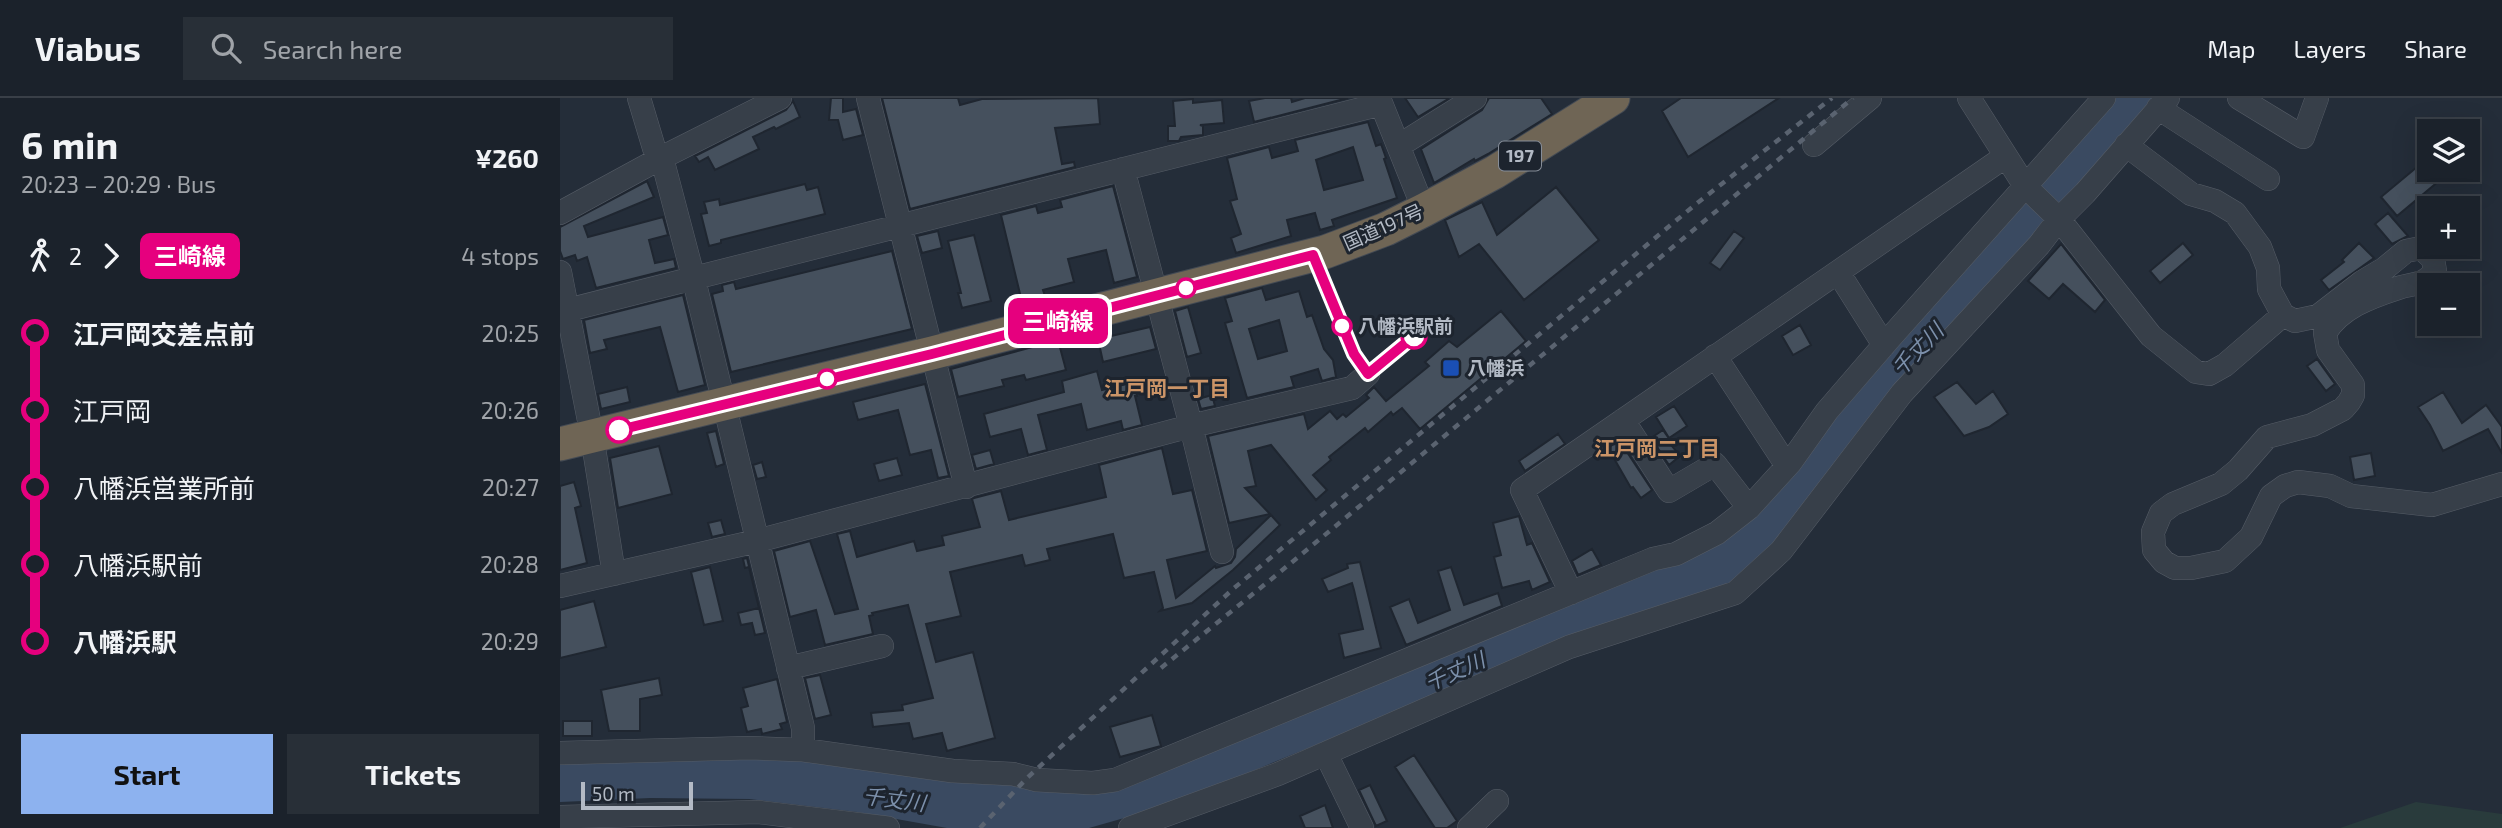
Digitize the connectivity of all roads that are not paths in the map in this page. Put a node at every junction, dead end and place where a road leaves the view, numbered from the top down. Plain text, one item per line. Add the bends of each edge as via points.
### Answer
1 (639, 98) edge
2 (780, 98) edge
3 (869, 98) edge
4 (1475, 98) edge
5 (1613, 98) edge
6 (1870, 98) edge
7 (1969, 98) edge
8 (2104, 98) edge
9 (2239, 98) edge
10 (2317, 98) edge
11 (1380, 101) edge
12 (2163, 103) edge
13 (1398, 143) junction
14 (1814, 145) dead end
15 (2126, 145) junction
16 (2006, 156) junction
17 (659, 159) junction
18 (1123, 169) junction
19 (2268, 179) dead end
20 (2029, 188) junction
21 (1424, 210) junction
22 (560, 212) edge
23 (2059, 219) junction
24 (900, 226) junction
25 (560, 272) edge
26 (1838, 272) junction
27 (693, 276) junction
28 (1155, 296) junction
29 (564, 311) edge
30 (2283, 315) junction
31 (1884, 345) junction
32 (932, 354) junction
33 (1715, 356) junction
34 (1368, 374) dead end
35 (724, 404) junction
36 (1623, 420) junction
37 (1191, 426) junction
38 (592, 436) junction
39 (560, 444) edge
40 (1787, 466) junction
41 (2502, 484) edge
42 (966, 486) junction
43 (1749, 508) junction
44 (757, 541) junction
45 (1222, 552) dead end
46 (614, 574) junction
47 (560, 586) edge
48 (1571, 593) junction
49 (882, 646) dead end
50 (788, 668) junction
51 (803, 750) junction
52 (560, 753) edge
53 (1326, 754) junction
54 (1497, 801) dead end
55 (560, 817) edge
56 (664, 821) edge
57 (827, 824) edge
58 (888, 828) edge
59 (1130, 828) edge
60 (1362, 828) edge
61 (1469, 828) edge

1 - 17 street
2 - 17 street
3 - 24 street
4 - 13 street
5 - 21 highway, 国道197号 / 197 via 1495,172
6 - 14 street
7 - 16 street
8 - 20 street
9 - 10 street via 2303,137
11 - 13 street
11 - 18 street
12 - 15 street
12 - 19 street
13 - 21 street
15 - 23 street
15 - 30 street via 2191,194 2235,213 2260,247 2269,289
16 - 20 street
16 - 26 street
17 - 22 street
17 - 27 street
18 - 24 street
18 - 28 street
20 - 23 street
20 - 31 street
21 - 28 highway, 国道197号 / 197 via 1325,252
23 - 30 street via 2151,336 2196,372 2209,374 2225,365
23 - 53 street via 1902,393 1781,551 1735,593 1569,647
24 - 27 street
24 - 32 street
25 - 29 street
26 - 31 street
26 - 33 street
27 - 29 street
27 - 35 street
28 - 32 highway, 国道197号 / 197
28 - 37 street
29 - 38 street
30 - 41 street via 2295,321 2318,316 2406,251 2421,248 2433,259 2435,271 2430,279 2368,299 2338,316 2325,333 2328,350 2353,385 2353,395 2343,409 2312,425 2267,437 2221,484 2161,513 2153,532 2154,550 2164,562 2191,568 2225,561 2252,537 2272,495 2298,482 2330,486 2351,496 2432,505
31 - 40 street
32 - 35 highway, 国道197号 / 197
32 - 42 street
33 - 36 street
33 - 40 street
34 - 37 street via 1352,387
35 - 38 highway, 国道197号 / 197
35 - 44 street
36 - 43 street via 1669,491 1715,464
36 - 48 street via 1522,489
37 - 42 street
37 - 45 street
38 - 39 highway, 国道197号 / 197
38 - 46 street
40 - 43 street
42 - 44 street
43 - 48 street via 1717,533 1676,554
44 - 46 street
44 - 50 street
46 - 47 street
48 - 51 street via 1115,780 1037,780
49 - 50 street
50 - 51 street via 803,728
51 - 52 street via 749,747
53 - 59 street
53 - 60 street
54 - 61 street
55 - 56 street
56 - 57 street via 758,812
57 - 58 street

